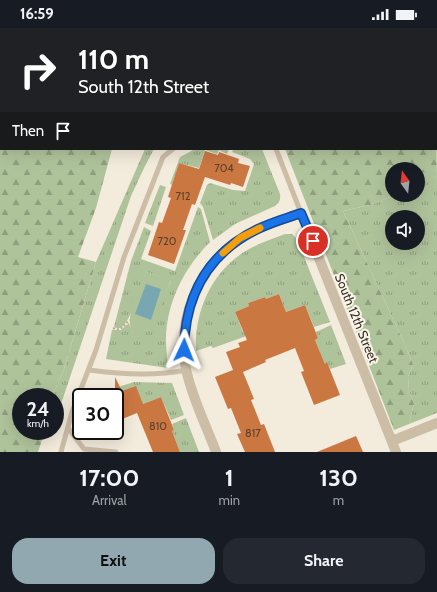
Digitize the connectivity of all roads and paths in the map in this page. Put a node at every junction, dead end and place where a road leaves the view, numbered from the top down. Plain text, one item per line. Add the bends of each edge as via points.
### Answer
1 (172, 150) edge
2 (276, 150) edge
3 (301, 213) junction
4 (130, 320) dead end
5 (112, 328) dead end
6 (89, 370) junction
7 (186, 370) junction
8 (437, 424) edge
9 (68, 428) junction
10 (392, 442) junction
11 (62, 452) edge
12 (116, 452) edge
13 (216, 452) edge
14 (396, 452) edge

1 - 6 lane via 164,157 124,257
2 - 3 lane, South 12th Street
3 - 7 street via 259,228 240,238 212,264 202,278 187,313 184,331
3 - 10 street, South 12th Street
4 - 5 path via 118,330
6 - 7 lane via 171,373
6 - 9 lane
7 - 13 street
8 - 10 street
9 - 11 lane
9 - 12 lane via 84,449
10 - 14 street, South 12th Street

